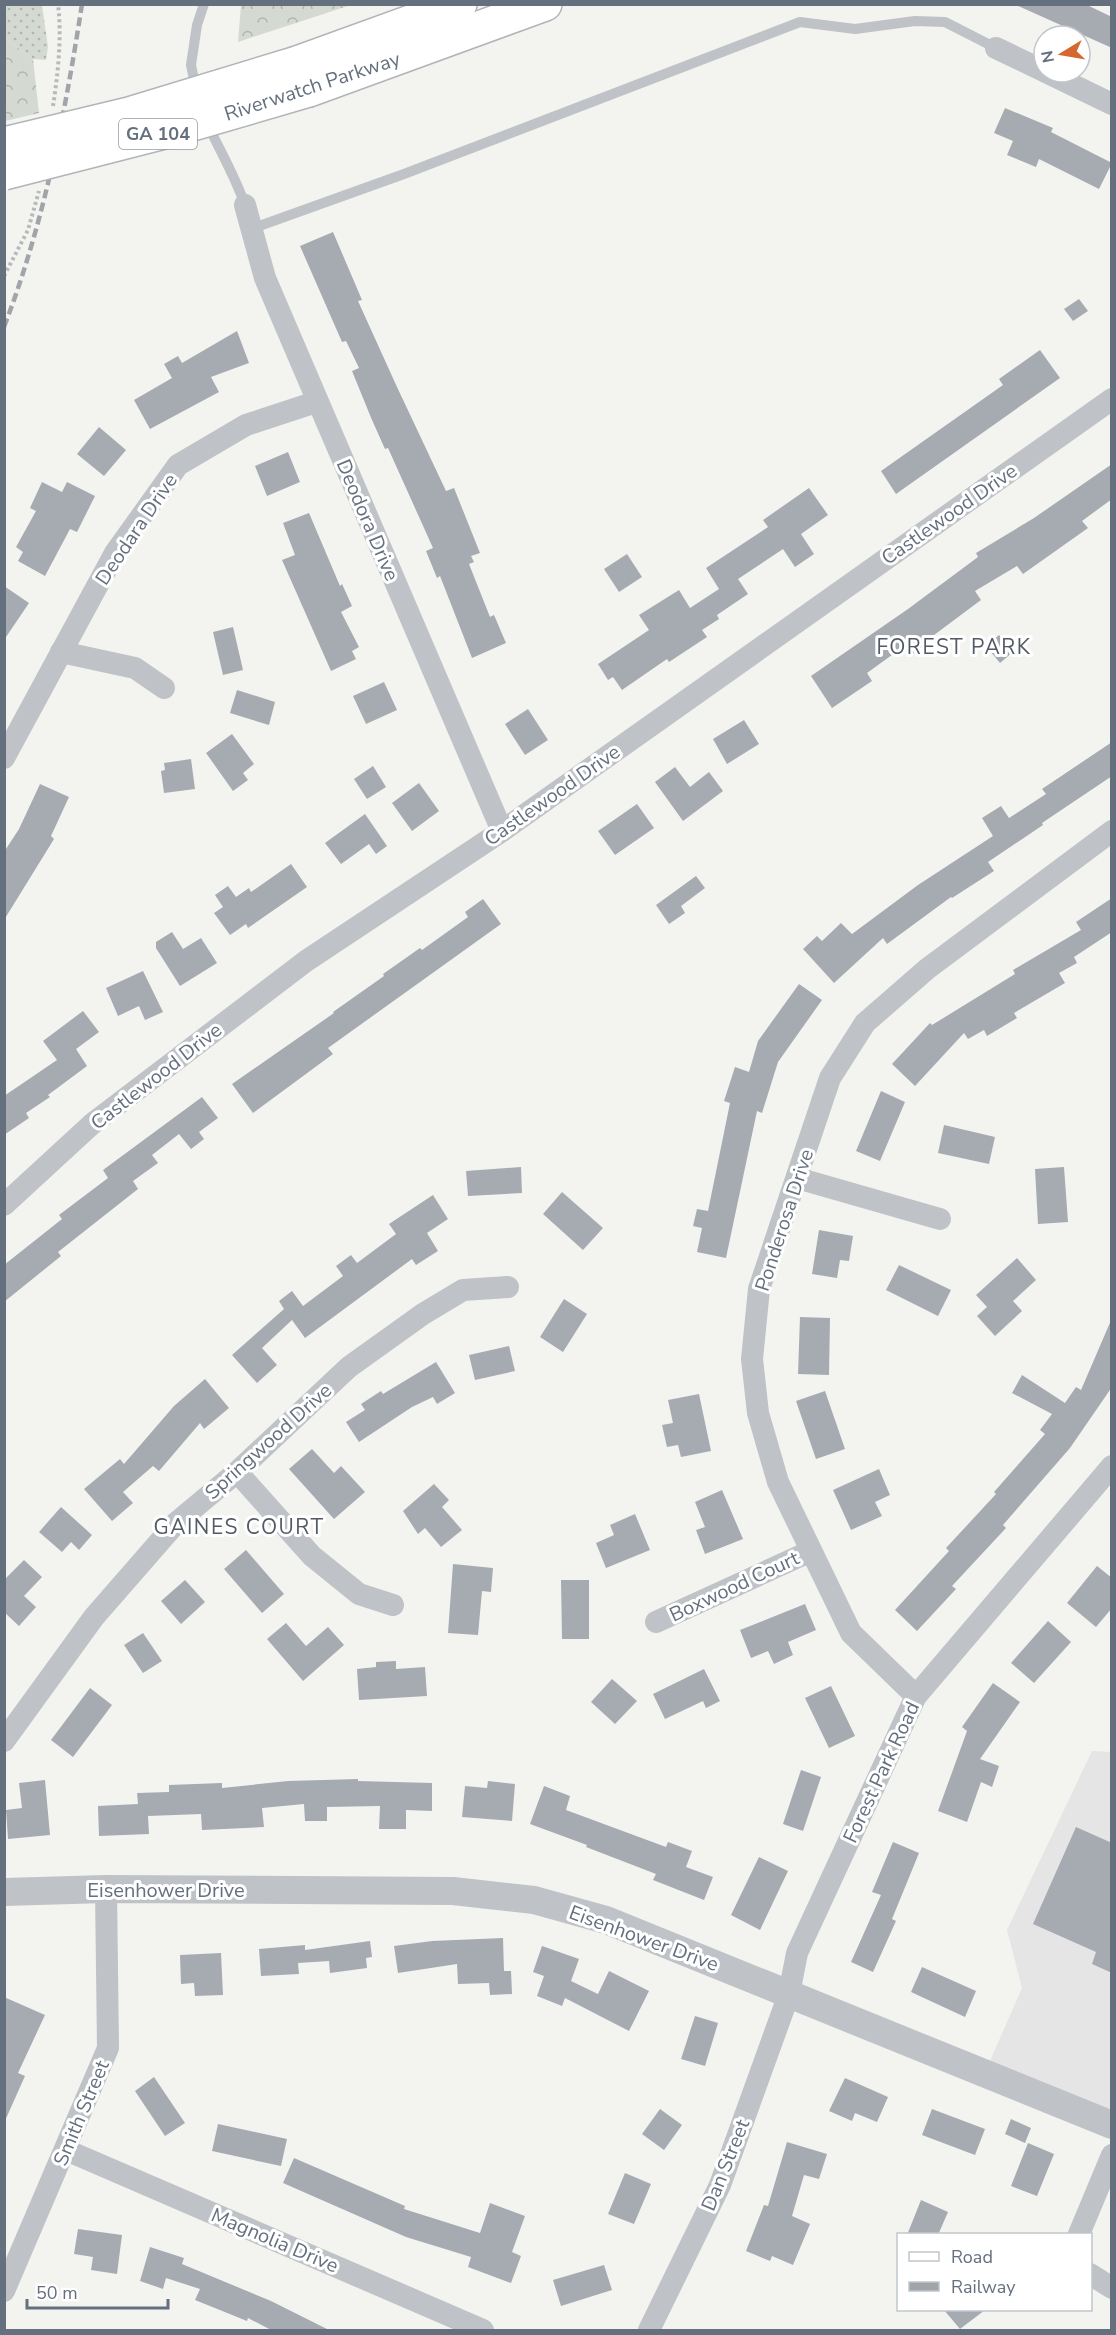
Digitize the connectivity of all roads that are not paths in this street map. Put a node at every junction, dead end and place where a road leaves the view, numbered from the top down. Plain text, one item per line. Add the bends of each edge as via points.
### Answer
1 (204, 4) edge
2 (460, 4) edge
3 (545, 4) edge
4 (996, 48) joint
5 (1032, 66) edge
6 (303, 76) junction
7 (1070, 84) edge
8 (1112, 104) edge
9 (4, 144) edge
10 (4, 173) edge
11 (245, 205) joint
12 (251, 229) junction
13 (1112, 399) edge
14 (316, 402) junction
15 (61, 652) junction
16 (164, 688) dead end
17 (4, 758) edge
18 (502, 831) junction
19 (1112, 831) edge
20 (797, 1178) junction
21 (4, 1205) edge
22 (940, 1219) dead end
23 (508, 1287) dead end
24 (1112, 1466) edge
25 (237, 1472) junction
26 (811, 1551) junction
27 (393, 1605) dead end
28 (657, 1622) dead end
29 (916, 1696) junction
30 (4, 1741) edge
31 (106, 1889) junction
32 (4, 1892) edge
33 (789, 1994) junction
34 (1112, 2125) edge
35 (66, 2150) junction
36 (1112, 2155) edge
37 (1080, 2233) edge
38 (1092, 2275) edge
39 (1112, 2288) edge
40 (4, 2291) edge
41 (483, 2331) edge
42 (649, 2331) edge

1 - 11 lane via 196,25 191,65 200,106
2 - 6 main road, Riverwatch Parkway / GA 104
3 - 6 main road, Riverwatch Parkway / GA 104
4 - 5 street
4 - 12 lane via 945,22 915,21 855,29 800,22
6 - 9 main road, Riverwatch Parkway / GA 104, bridge
6 - 10 main road, Riverwatch Parkway / GA 104, bridge via 172,130
7 - 8 street
11 - 12 street, Deodora Drive
12 - 14 street, Deodora Drive via 264,278
13 - 18 street, Castlewood Drive
14 - 15 street, Deodara Drive via 246,425 178,465 115,553
14 - 18 street, Deodora Drive
15 - 16 street via 135,668
15 - 17 street, Deodara Drive
18 - 21 street, Castlewood Drive via 297,968 92,1124
19 - 20 street, Ponderosa Drive via 927,969 865,1023 830,1078
20 - 22 street
20 - 26 street, Ponderosa Drive via 759,1288 752,1359 758,1413 778,1482
23 - 25 street, Springwood Drive via 463,1290 423,1314 349,1367
24 - 29 street, Forest Park Road
25 - 27 street via 312,1556 359,1594
25 - 30 street, Springwood Drive via 176,1523 101,1608
26 - 28 street, Boxwood Court
26 - 29 street, Ponderosa Drive via 851,1633
29 - 33 street, Forest Park Road via 797,1953
31 - 32 street, Eisenhower Drive
31 - 33 street, Eisenhower Drive via 453,1891 534,1900 606,1920
31 - 35 street, Smith Street via 108,2048
33 - 34 street, Eisenhower Drive
33 - 42 street, Dan Street via 720,2185
35 - 40 street, Smith Street
35 - 41 street, Magnolia Drive
36 - 37 street
38 - 39 street

